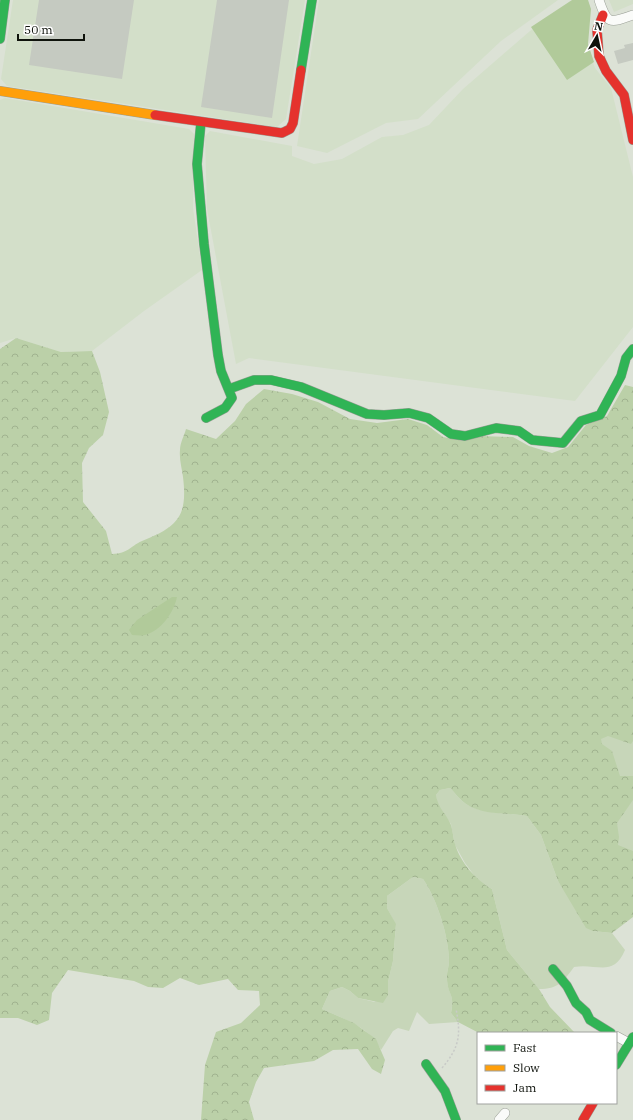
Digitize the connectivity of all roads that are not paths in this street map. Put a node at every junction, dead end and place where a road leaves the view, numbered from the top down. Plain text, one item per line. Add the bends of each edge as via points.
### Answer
1 (5, 0) edge
2 (312, 0) edge
3 (599, 0) edge
4 (603, 15) junction
5 (633, 15) edge
6 (0, 39) edge
7 (0, 91) edge
8 (201, 122) junction
9 (633, 140) edge
10 (633, 349) edge
11 (229, 389) junction
12 (206, 418) dead end
13 (552, 969) dead end
14 (609, 1032) edge
15 (617, 1036) edge
16 (631, 1040) edge
17 (617, 1063) edge
18 (426, 1064) dead end
19 (592, 1104) edge
20 (456, 1120) edge
21 (583, 1120) edge

1 - 6 street
2 - 8 street via 292,128 279,134
3 - 4 street
4 - 5 street via 610,20 618,21
4 - 9 street via 599,21 596,38 602,65 623,93
7 - 8 street
8 - 11 street via 197,164 204,244 218,355 221,371
10 - 11 street via 626,358 621,376 600,415 581,421 563,443 532,440 519,431 496,428 465,436 451,434 428,418 409,413 366,414 301,387 271,380 254,380
11 - 12 street via 232,398 226,408
13 - 14 street via 590,1020
15 - 16 street
16 - 17 street
18 - 20 street via 445,1091
19 - 21 street

